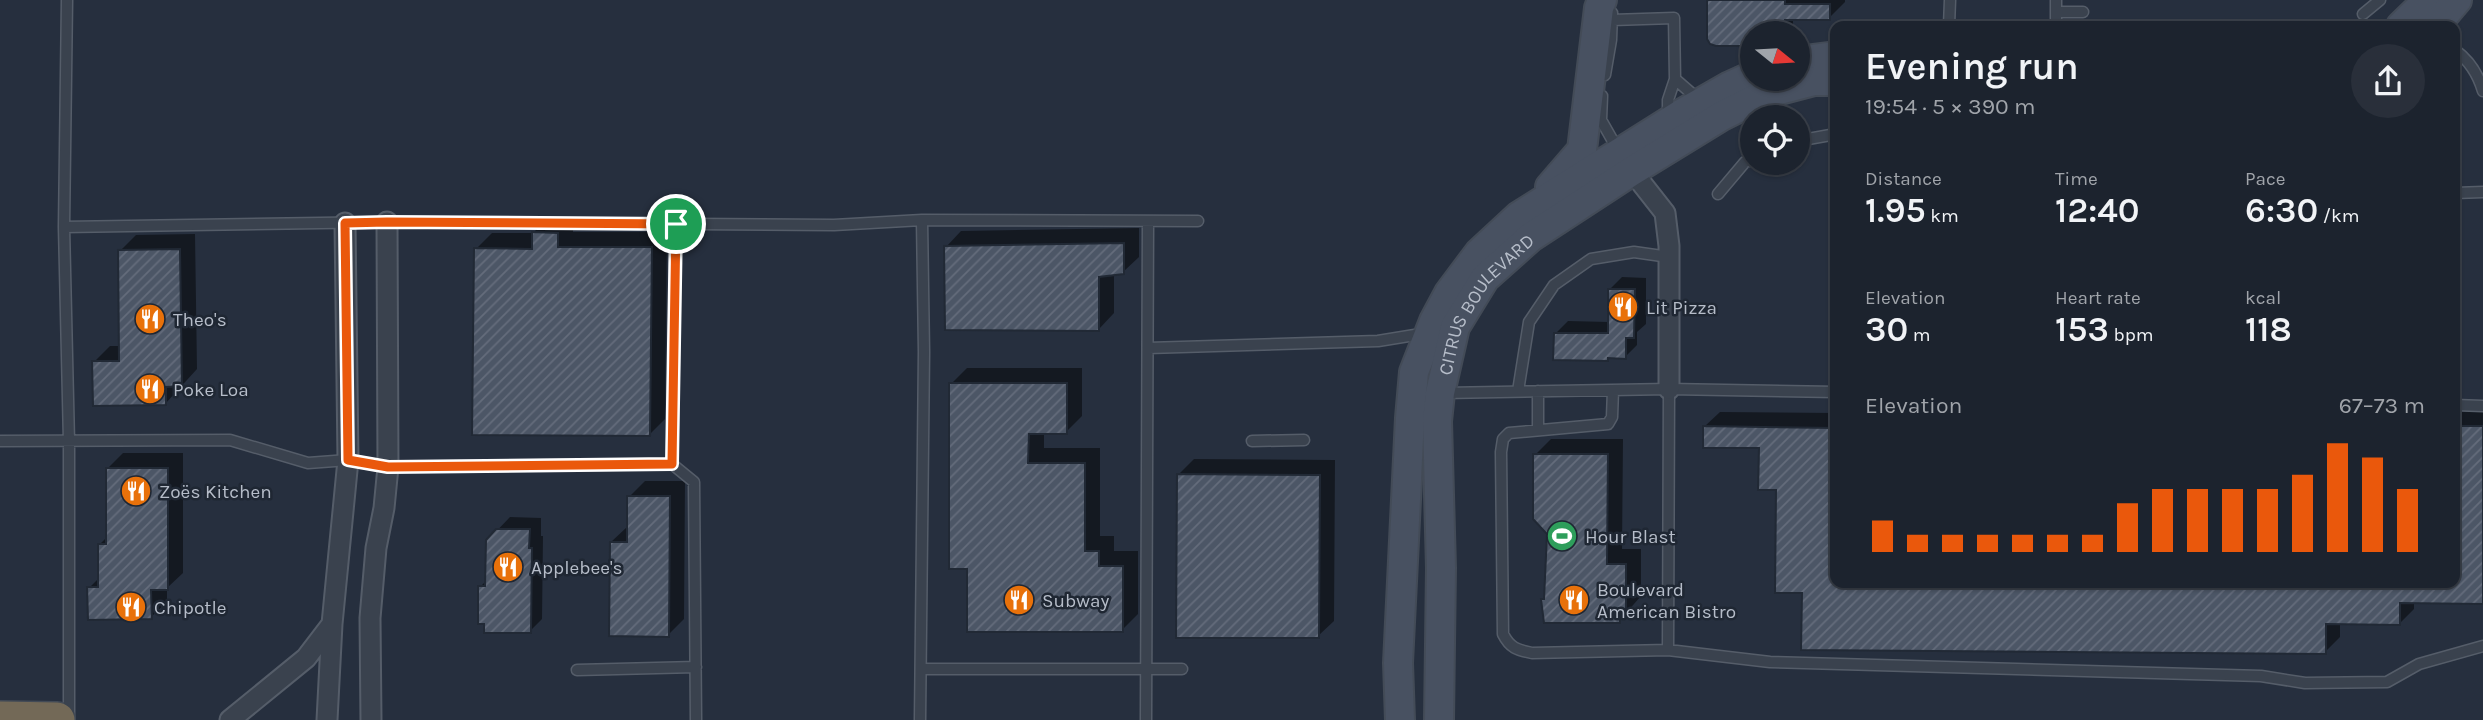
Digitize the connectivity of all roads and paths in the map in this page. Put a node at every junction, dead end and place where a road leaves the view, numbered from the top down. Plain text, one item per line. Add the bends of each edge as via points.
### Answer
1 (67, 0) edge
2 (1613, 0) edge
3 (1950, 0) edge
4 (2056, 0) edge
5 (2380, 0) edge
6 (2457, 0) edge
7 (1607, 10) edge
8 (2056, 12) junction
9 (2083, 12) dead end
10 (2363, 13) dead end
11 (2419, 18) edge
12 (1949, 21) edge
13 (2056, 21) edge
14 (2460, 54) edge
15 (1830, 57) edge
16 (1810, 59) edge
17 (1675, 79) junction
18 (1830, 80) edge
19 (1740, 86) edge
20 (2483, 91) edge
21 (1707, 112) junction
22 (1674, 132) junction
23 (1830, 135) edge
24 (1810, 139) edge
25 (1626, 162) junction
26 (1740, 168) edge
27 (2483, 192) edge
28 (2460, 193) edge
29 (1718, 194) dead end
30 (1532, 209) junction
31 (922, 220) junction
32 (1149, 221) junction
33 (1198, 221) dead end
34 (387, 222) junction
35 (345, 223) junction
36 (676, 224) junction
37 (64, 227) junction
38 (1669, 257) junction
39 (1429, 332) junction
40 (1148, 348) junction
41 (1669, 389) junction
42 (1613, 390) junction
43 (1518, 391) junction
44 (1538, 391) junction
45 (1830, 392) edge
46 (1440, 393) junction
47 (2460, 405) edge
48 (2483, 406) edge
49 (1538, 430) junction
50 (1304, 440) dead end
51 (0, 441) edge
52 (1252, 441) dead end
53 (69, 442) junction
54 (348, 460) junction
55 (672, 464) junction
56 (388, 467) junction
57 (332, 624) junction
58 (2483, 646) edge
59 (1668, 650) junction
60 (696, 667) junction
61 (920, 668) junction
62 (1147, 669) junction
63 (1182, 669) dead end
64 (577, 670) dead end
65 (0, 719) edge
66 (57, 720) edge
67 (69, 720) edge
68 (230, 720) edge
69 (327, 720) edge
70 (371, 720) edge
71 (696, 720) edge
72 (920, 720) edge
73 (1146, 720) edge
74 (1400, 720) edge
75 (1439, 720) edge

1 - 37 lane
2 - 7 lane
3 - 12 lane
4 - 8 lane
5 - 10 lane
6 - 11 street
7 - 17 lane via 1674,18
7 - 25 lane via 1601,120
7 - 30 street via 1599,8 1582,150
8 - 9 lane
8 - 13 lane
14 - 20 lane
15 - 16 street
17 - 21 lane
17 - 22 lane via 1668,100
18 - 21 street, CITRUS BOULEVARD
19 - 21 street, CITRUS BOULEVARD
21 - 22 street, CITRUS BOULEVARD
22 - 25 street, CITRUS BOULEVARD
23 - 24 lane
25 - 30 street, CITRUS BOULEVARD
25 - 38 street via 1665,213
25 - 46 street, CITRUS BOULEVARD via 1485,278 1455,327
26 - 29 lane
27 - 28 lane
30 - 39 street, CITRUS BOULEVARD via 1479,253 1449,293
31 - 32 lane
31 - 36 lane via 834,225
31 - 61 lane
32 - 33 lane
32 - 40 lane
34 - 35 lane
34 - 36 lane
34 - 56 street
35 - 37 lane
35 - 54 street
36 - 55 lane
37 - 53 lane
38 - 41 street
38 - 43 lane via 1634,252 1591,259 1554,285 1529,322
39 - 40 lane via 1378,341
39 - 74 street, CITRUS BOULEVARD via 1414,372 1410,418 1398,663
40 - 62 lane
41 - 42 lane
41 - 45 lane
41 - 59 lane
42 - 44 lane
42 - 49 lane via 1608,424
43 - 44 lane
43 - 46 lane
44 - 49 lane
46 - 75 street, CITRUS BOULEVARD
47 - 48 lane
49 - 59 lane via 1509,433 1503,439 1503,634 1509,646 1532,653
50 - 52 lane
51 - 53 lane
53 - 54 lane via 230,440 308,463
53 - 67 lane
54 - 56 lane
54 - 57 street
55 - 56 lane
55 - 60 lane via 694,482
56 - 70 street via 370,618
57 - 68 street via 306,658
57 - 69 street
58 - 59 lane via 2419,664 2387,682 2305,683 2261,676 1770,662
60 - 64 lane
60 - 71 lane
61 - 62 lane
61 - 72 lane
62 - 63 lane
62 - 73 lane
65 - 66 highway

